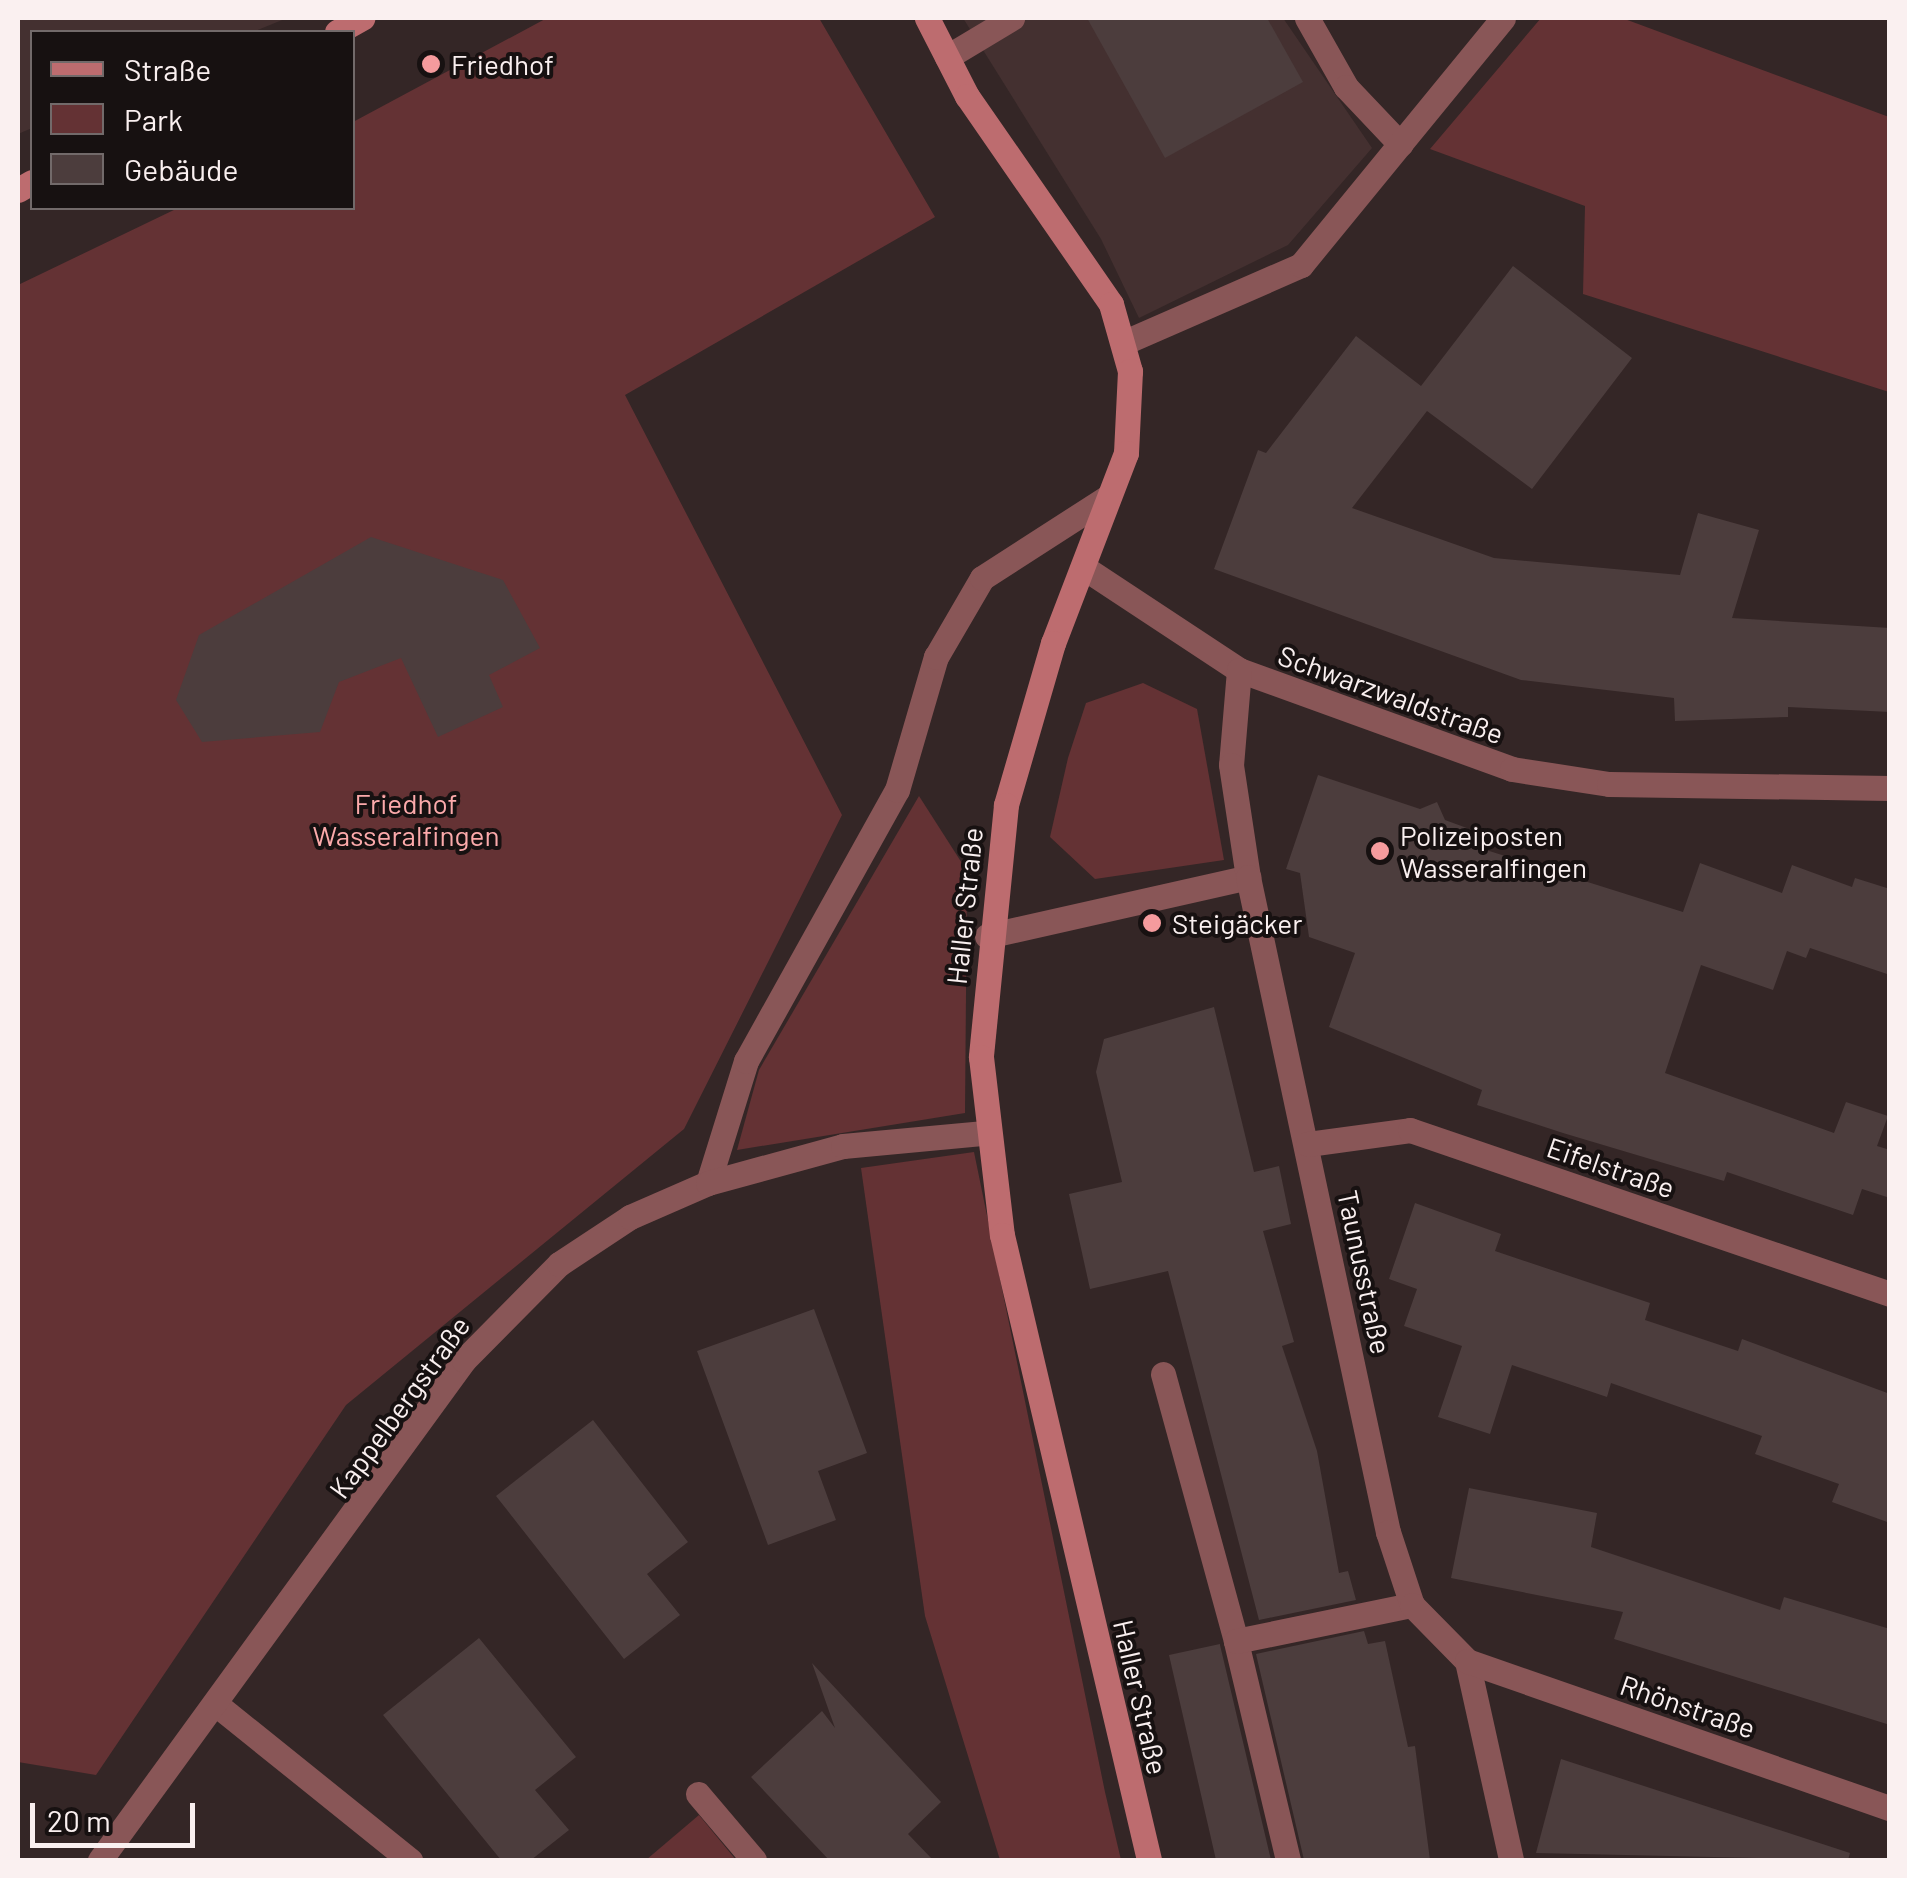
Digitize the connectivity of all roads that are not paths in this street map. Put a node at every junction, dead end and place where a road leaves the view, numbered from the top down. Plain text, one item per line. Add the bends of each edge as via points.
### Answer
1 (927, 18) edge
2 (1012, 18) edge
3 (1307, 18) edge
4 (1504, 18) edge
5 (948, 57) junction
6 (1400, 144) junction
7 (1125, 342) junction
8 (1109, 496) junction
9 (1083, 566) junction
10 (1239, 670) junction
11 (1890, 788) edge
12 (1248, 877) junction
13 (986, 936) junction
14 (984, 1133) junction
15 (1308, 1144) junction
16 (708, 1183) junction
17 (1890, 1294) edge
18 (1163, 1374) dead end
19 (1412, 1604) junction
20 (1236, 1641) junction
21 (1467, 1661) junction
22 (216, 1704) junction
23 (698, 1794) dead end
24 (1890, 1808) edge
25 (100, 1860) edge
26 (410, 1860) edge
27 (754, 1860) edge
28 (1149, 1860) edge
29 (1288, 1860) edge
30 (1511, 1860) edge

1 - 5 main road, Haller Straße
2 - 5 street
3 - 6 street via 1346,86
4 - 6 street
5 - 7 main road, Haller Straße via 1092,271
6 - 7 street via 1301,265
7 - 8 main road, Haller Straße via 1132,410
8 - 9 main road, Haller Straße
8 - 16 street via 982,578 936,657 897,790 746,1061
9 - 10 street, Schwarzwaldstraße
9 - 13 main road, Haller Straße via 1023,734
10 - 11 street, Schwarzwaldstraße via 1512,769 1609,784
10 - 12 street, Taunusstraße via 1231,764
12 - 13 street
12 - 15 street, Taunusstraße
13 - 14 main road, Haller Straße
14 - 16 street, Kappelbergstraße via 843,1146
14 - 28 main road, Haller Straße
15 - 17 street, Eifelstraße via 1410,1130
15 - 19 street, Taunusstraße via 1388,1532
16 - 22 street, Kappelbergstraße via 630,1217 501,1317
18 - 20 street
19 - 20 street
19 - 21 street, Taunusstraße
20 - 29 street
21 - 24 street, Rhönstraße
21 - 30 street
22 - 25 street, Kappelbergstraße
22 - 26 street
23 - 27 street

